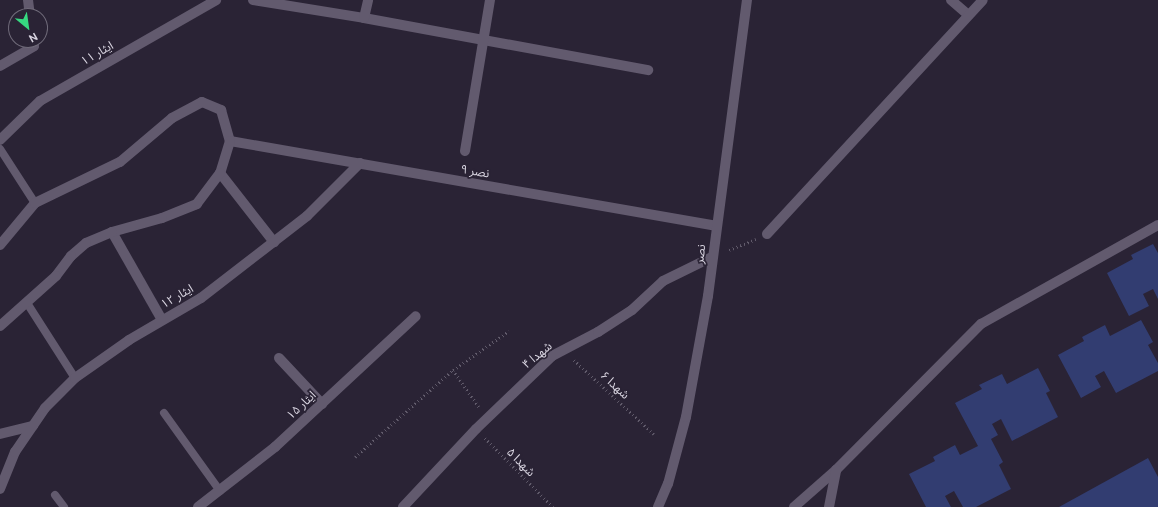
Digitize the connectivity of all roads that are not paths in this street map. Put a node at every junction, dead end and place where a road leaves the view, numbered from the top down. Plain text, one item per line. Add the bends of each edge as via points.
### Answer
1 (216, 0) edge
2 (253, 0) edge
3 (368, 0) edge
4 (490, 0) edge
5 (747, 0) edge
6 (951, 0) edge
7 (983, 0) edge
8 (968, 15) junction
9 (364, 18) junction
10 (484, 40) junction
11 (27, 48) edge
12 (0, 66) edge
13 (648, 70) dead end
14 (0, 140) edge
15 (230, 141) junction
16 (0, 150) edge
17 (465, 151) dead end
18 (360, 163) junction
19 (220, 173) junction
20 (36, 203) junction
21 (1158, 225) edge
22 (716, 226) junction
23 (112, 232) junction
24 (767, 234) road end
25 (274, 242) junction
26 (0, 245) edge
27 (712, 256) junction
28 (27, 303) junction
29 (416, 316) dead end
30 (162, 320) junction
31 (0, 326) edge
32 (279, 358) dead end
33 (75, 378) junction
34 (322, 404) junction
35 (164, 413) dead end
36 (33, 426) junction
37 (0, 434) edge
38 (836, 470) junction
39 (0, 489) edge
40 (220, 491) junction
41 (55, 495) dead end
42 (64, 507) edge
43 (198, 507) edge
44 (403, 507) edge
45 (658, 507) edge
46 (794, 507) edge
47 (829, 507) edge

1 - 14 street, ایثار ۱۱ via 40,101
2 - 9 street
3 - 9 street
4 - 10 street
5 - 22 street, نصر
6 - 8 street
7 - 8 street
8 - 24 street
9 - 10 street
10 - 13 street
10 - 17 street
11 - 12 street
15 - 18 street, نصر ۹
15 - 19 street
15 - 20 street via 221,110 202,102 172,118 120,162
16 - 20 lane
18 - 22 street, نصر ۹
18 - 25 street, ایثار ۱۲ via 307,216
19 - 23 street via 197,204 162,218
19 - 25 street
20 - 26 street
21 - 38 street via 981,324
22 - 27 street, نصر
23 - 28 street via 86,243
23 - 30 street
25 - 30 street, ایثار ۱۲ via 201,298
27 - 44 street, شهدا ۴ via 663,281 632,310 598,332 552,356 476,429
27 - 45 street, نصر via 708,296 686,417 668,484
28 - 31 street
28 - 33 lane
29 - 34 street, ایثار ۱۵
30 - 33 street, ایثار ۱۲
32 - 34 street
33 - 36 street, ایثار ۱۲ via 45,408
34 - 40 street, ایثار ۱۵ via 275,447
35 - 40 lane
36 - 37 street
36 - 39 street, ایثار ۱۲ via 15,452
38 - 46 street
38 - 47 street
40 - 43 street, ایثار ۱۵
41 - 42 lane

